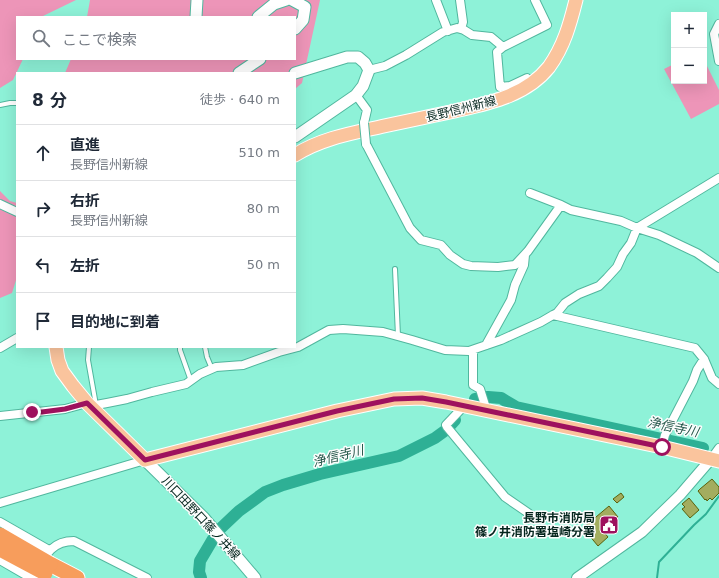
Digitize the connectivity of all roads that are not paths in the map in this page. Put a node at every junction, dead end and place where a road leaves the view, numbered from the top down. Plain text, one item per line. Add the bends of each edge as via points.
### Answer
1 (197, 0) edge
2 (286, 0) edge
3 (292, 0) edge
4 (436, 0) edge
5 (460, 0) edge
6 (535, 0) edge
7 (576, 0) edge
8 (196, 16) edge
9 (259, 16) edge
10 (719, 24) edge
11 (296, 28) edge
12 (461, 29) junction
13 (448, 31) junction
14 (503, 47) junction
15 (258, 60) edge
16 (719, 61) edge
17 (369, 70) junction
18 (240, 72) edge
19 (296, 73) edge
20 (532, 83) junction
21 (356, 95) junction
22 (16, 103) edge
23 (0, 105) edge
24 (296, 136) edge
25 (296, 154) edge
26 (719, 178) edge
27 (530, 193) dead end
28 (0, 204) edge
29 (561, 205) junction
30 (16, 212) edge
31 (638, 228) junction
32 (525, 255) junction
33 (719, 268) edge
34 (395, 269) dead end
35 (553, 315) junction
36 (398, 336) junction
37 (16, 339) edge
38 (486, 345) junction
39 (0, 348) edge
40 (56, 348) edge
41 (89, 348) edge
42 (180, 348) edge
43 (205, 348) edge
44 (294, 348) edge
45 (296, 348) edge
46 (473, 350) junction
47 (704, 359) junction
48 (212, 369) junction
49 (191, 381) junction
50 (719, 384) edge
51 (92, 404) junction
52 (464, 406) junction
53 (484, 407) junction
54 (0, 416) edge
55 (663, 441) junction
56 (719, 448) edge
57 (145, 460) junction
58 (715, 460) edge
59 (0, 503) edge
60 (534, 517) dead end
61 (0, 522) edge
62 (0, 534) edge
63 (0, 549) edge
64 (0, 560) edge
65 (44, 570) edge
66 (77, 578) edge
67 (147, 578) edge
68 (255, 578) edge
69 (577, 578) edge

1 - 8 main road
2 - 9 main road via 274,4
3 - 11 main road via 304,7 302,20
4 - 13 street
5 - 12 street via 463,22
6 - 14 street via 547,25
7 - 20 main road, 長野信州新線 via 561,47 548,67
10 - 16 street via 714,34
12 - 13 street
12 - 14 street via 472,35 491,37
13 - 17 street via 385,66
14 - 20 street via 497,52 500,87 510,86 527,78
15 - 18 main road
17 - 19 main road via 358,57 347,57
17 - 21 main road via 363,86
20 - 25 main road, 長野信州新線 via 518,93 489,103 346,134
21 - 24 main road
21 - 32 street, bridge via 367,110 364,123 366,144 410,228 421,240 441,245 450,255 471,266 515,265
22 - 23 lane
26 - 31 street
27 - 29 street
28 - 30 street
29 - 31 street
29 - 32 street
31 - 33 street via 697,253
31 - 35 street via 617,267 607,278 599,286 565,303
32 - 38 street via 524,265 511,300
34 - 36 lane
35 - 38 street via 525,330
35 - 47 street via 695,348
36 - 45 street via 383,332 329,330
36 - 46 street via 445,350
37 - 39 street
38 - 46 street
40 - 51 main road via 62,371
41 - 51 lane
42 - 49 lane
43 - 48 lane
44 - 48 street via 243,365
46 - 53 street via 473,385 482,392
47 - 50 street via 712,378
47 - 55 street
48 - 49 street
49 - 51 street via 127,399
51 - 54 street
51 - 57 main road
52 - 53 main road
52 - 57 main road via 422,398 394,399
52 - 60 street via 446,425 505,497
53 - 55 main road
55 - 58 main road
56 - 58 street
57 - 59 street
57 - 68 main road, 川口田野口篠ノ井線 via 204,518
58 - 69 street via 642,532
61 - 65 street
62 - 65 highway, bridge
63 - 65 highway, bridge
64 - 65 street
65 - 66 highway
65 - 67 street via 56,544 74,541

